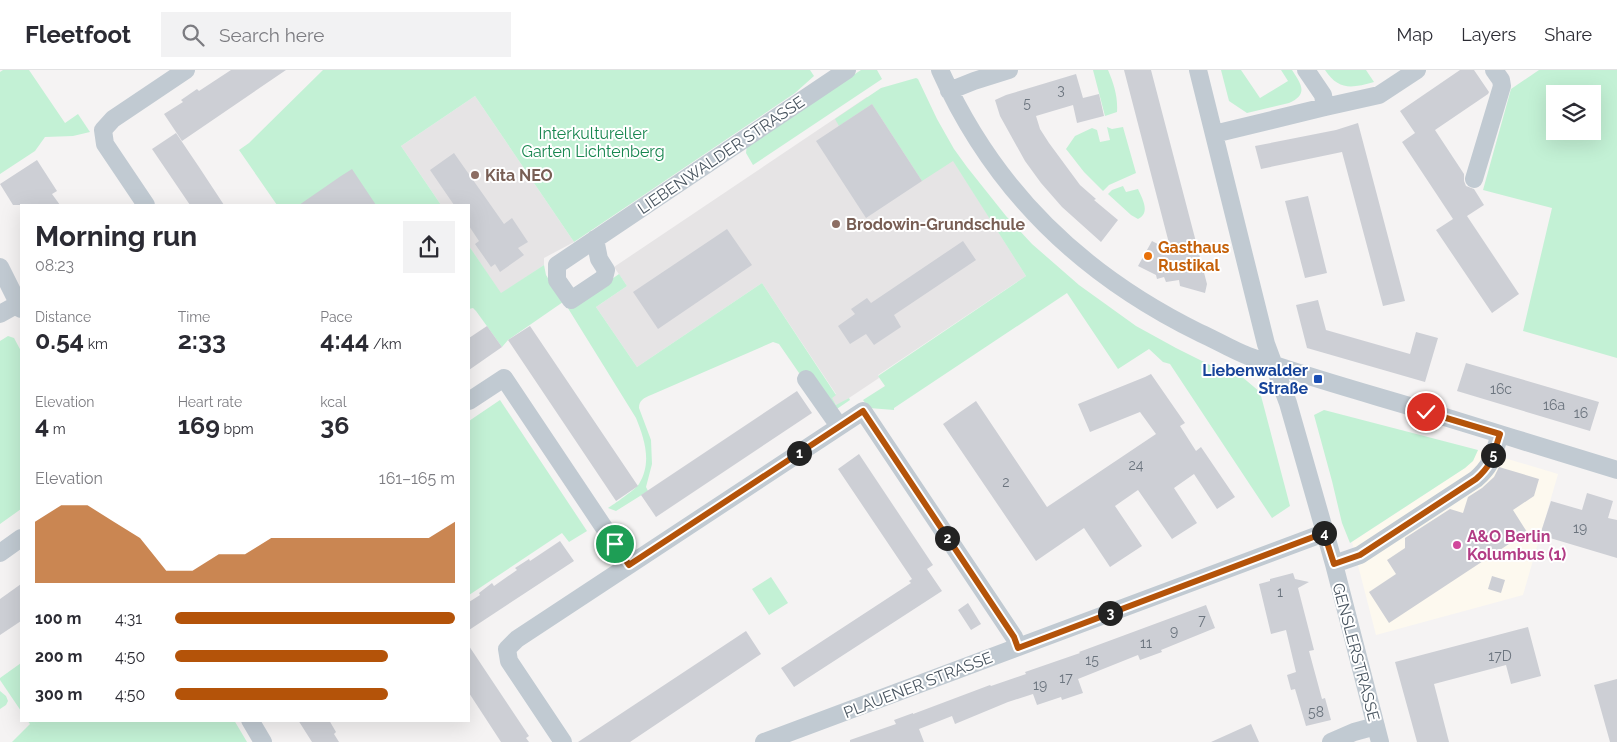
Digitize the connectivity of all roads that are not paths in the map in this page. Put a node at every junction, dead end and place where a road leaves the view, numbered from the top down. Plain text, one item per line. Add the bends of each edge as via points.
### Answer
1 (186, 70) edge
2 (847, 70) edge
3 (940, 70) edge
4 (1008, 70) edge
5 (1198, 70) edge
6 (1306, 70) edge
7 (1417, 70) edge
8 (1494, 70) edge
9 (950, 91) junction
10 (1325, 107) junction
11 (1214, 134) junction
12 (1474, 179) dead end
13 (145, 204) edge
14 (595, 240) dead end
15 (0, 267) edge
16 (20, 306) edge
17 (0, 314) edge
18 (1274, 364) junction
19 (806, 379) dead end
20 (470, 400) edge
21 (839, 426) junction
22 (1500, 434) junction
23 (1617, 470) edge
24 (1324, 533) junction
25 (20, 539) edge
26 (0, 553) edge
27 (1334, 564) junction
28 (629, 565) junction
29 (1018, 648) junction
30 (251, 722) edge
31 (1378, 734) edge
32 (262, 742) edge
33 (563, 742) edge
34 (764, 742) edge
35 (1331, 742) edge

1 - 13 street via 113,119 103,130 105,144
2 - 14 street, LIEBENWALDER STRASSE
3 - 9 street
4 - 9 street
5 - 11 street, GENSLERSTRASSE
6 - 10 street via 1323,95
7 - 10 street via 1379,95
8 - 12 street via 1502,86
9 - 18 street via 996,168 1051,232 1082,258 1165,316 1246,355
10 - 11 street
11 - 18 street, GENSLERSTRASSE via 1266,344
15 - 16 street
16 - 17 street
18 - 22 street
18 - 24 street, GENSLERSTRASSE
19 - 21 street
20 - 28 street via 504,378
21 - 28 street
21 - 29 street via 863,411 1014,637
22 - 23 street
22 - 27 street via 1487,469 1476,479 1360,555
24 - 27 street, GENSLERSTRASSE
24 - 29 street, PLAUENER STRASSE
25 - 26 street
27 - 31 street, GENSLERSTRASSE
28 - 33 street via 517,639 507,649 509,661
29 - 34 street, PLAUENER STRASSE
30 - 32 street
31 - 35 street via 1354,732

